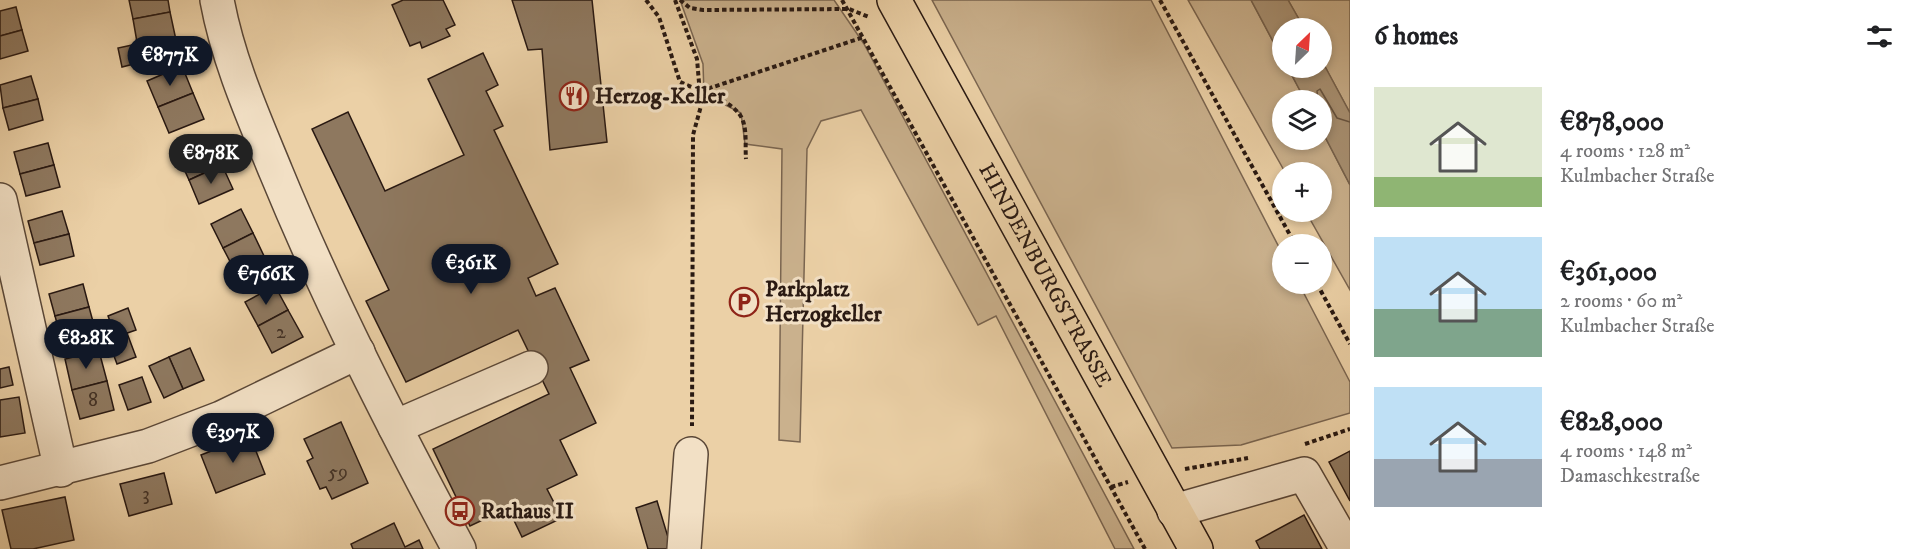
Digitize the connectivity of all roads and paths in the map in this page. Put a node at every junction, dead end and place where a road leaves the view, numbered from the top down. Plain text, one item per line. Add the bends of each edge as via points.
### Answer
1 (217, 0) edge
2 (646, 0) edge
3 (675, 0) edge
4 (680, 0) edge
5 (842, 0) edge
6 (894, 0) edge
7 (1160, 0) edge
8 (849, 9) junction
9 (864, 37) junction
10 (700, 91) junction
11 (746, 159) dead end
12 (0, 200) edge
13 (1289, 234) edge
14 (1322, 294) edge
15 (1350, 344) edge
16 (358, 352) junction
17 (531, 368) dead end
18 (395, 427) junction
19 (1350, 429) edge
20 (1299, 446) dead end
21 (691, 454) joint
22 (1255, 456) dead end
23 (61, 470) junction
24 (1154, 474) junction
25 (0, 483) edge
26 (1174, 511) junction
27 (459, 549) edge
28 (684, 549) edge
29 (1145, 549) edge
30 (1196, 549) edge
31 (1347, 549) edge

1 - 16 street via 232,66 296,220
2 - 10 path via 659,17 680,82
3 - 10 path via 697,59
4 - 8 path via 690,8 703,10
5 - 8 path
6 - 24 main road, HINDENBURGSTRASSE
7 - 13 path
8 - 9 path
9 - 10 path
9 - 29 path
10 - 11 path via 740,115
10 - 21 path via 701,106 693,135
12 - 23 street
14 - 15 path
16 - 18 street
16 - 23 street via 221,418 148,446
17 - 18 street
18 - 27 street
19 - 20 path
21 - 28 street
22 - 24 path
23 - 25 street
24 - 26 main road, HINDENBURGSTRASSE
26 - 30 main road, HINDENBURGSTRASSE
26 - 31 street via 1304,474

